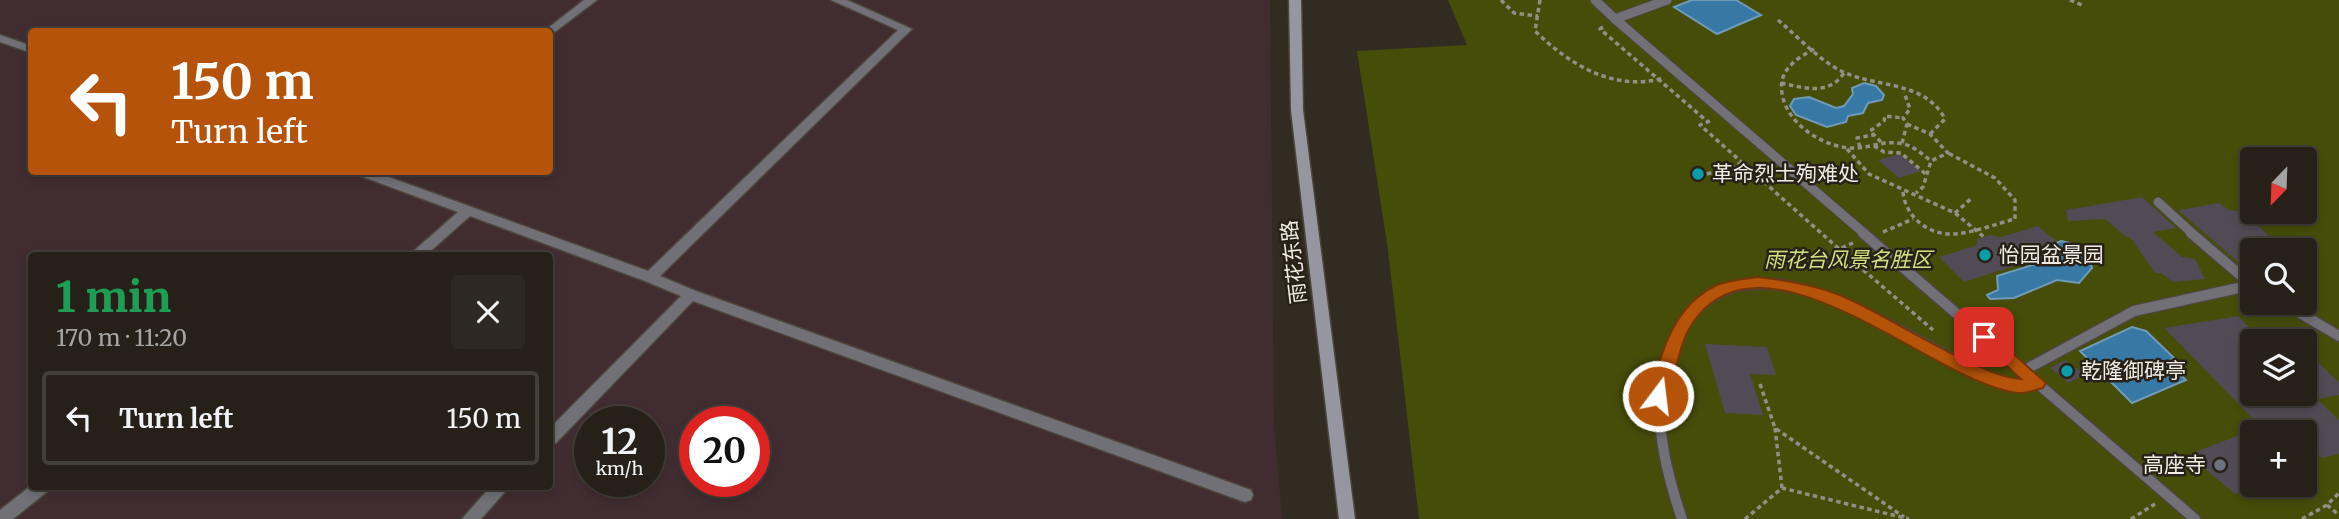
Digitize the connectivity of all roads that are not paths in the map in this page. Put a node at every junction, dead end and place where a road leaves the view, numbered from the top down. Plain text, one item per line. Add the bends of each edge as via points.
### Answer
1 (591, 0) edge
2 (837, 0) edge
3 (1295, 0) edge
4 (1595, 0) edge
5 (1667, 0) edge
6 (1615, 19) junction
7 (553, 28) edge
8 (0, 38) edge
9 (28, 48) edge
10 (371, 175) edge
11 (2158, 202) dead end
12 (467, 212) junction
13 (420, 252) edge
14 (2240, 276) edge
15 (650, 277) junction
16 (2240, 288) edge
17 (691, 295) junction
18 (2304, 315) edge
19 (2339, 335) edge
20 (2023, 370) junction
21 (2037, 383) junction
22 (553, 435) edge
23 (37, 490) edge
24 (498, 490) edge
25 (1245, 495) dead end
26 (1, 519) edge
27 (470, 519) edge
28 (1347, 519) edge
29 (1682, 519) edge
30 (2195, 519) edge

1 - 7 street
2 - 15 street via 906,29
3 - 28 main road, 雨花东路 via 1297,110
4 - 6 lane
5 - 6 lane
6 - 20 lane
8 - 9 street
10 - 12 street
11 - 14 lane
12 - 13 street
12 - 15 street
15 - 17 street
16 - 20 lane via 2134,311
17 - 22 street
17 - 25 street
18 - 19 lane
20 - 21 lane
21 - 29 lane via 2019,387 1988,378 1843,303 1804,289 1758,283 1720,290 1692,312 1672,345 1658,396 1668,482
21 - 30 lane
23 - 26 street
24 - 27 street

